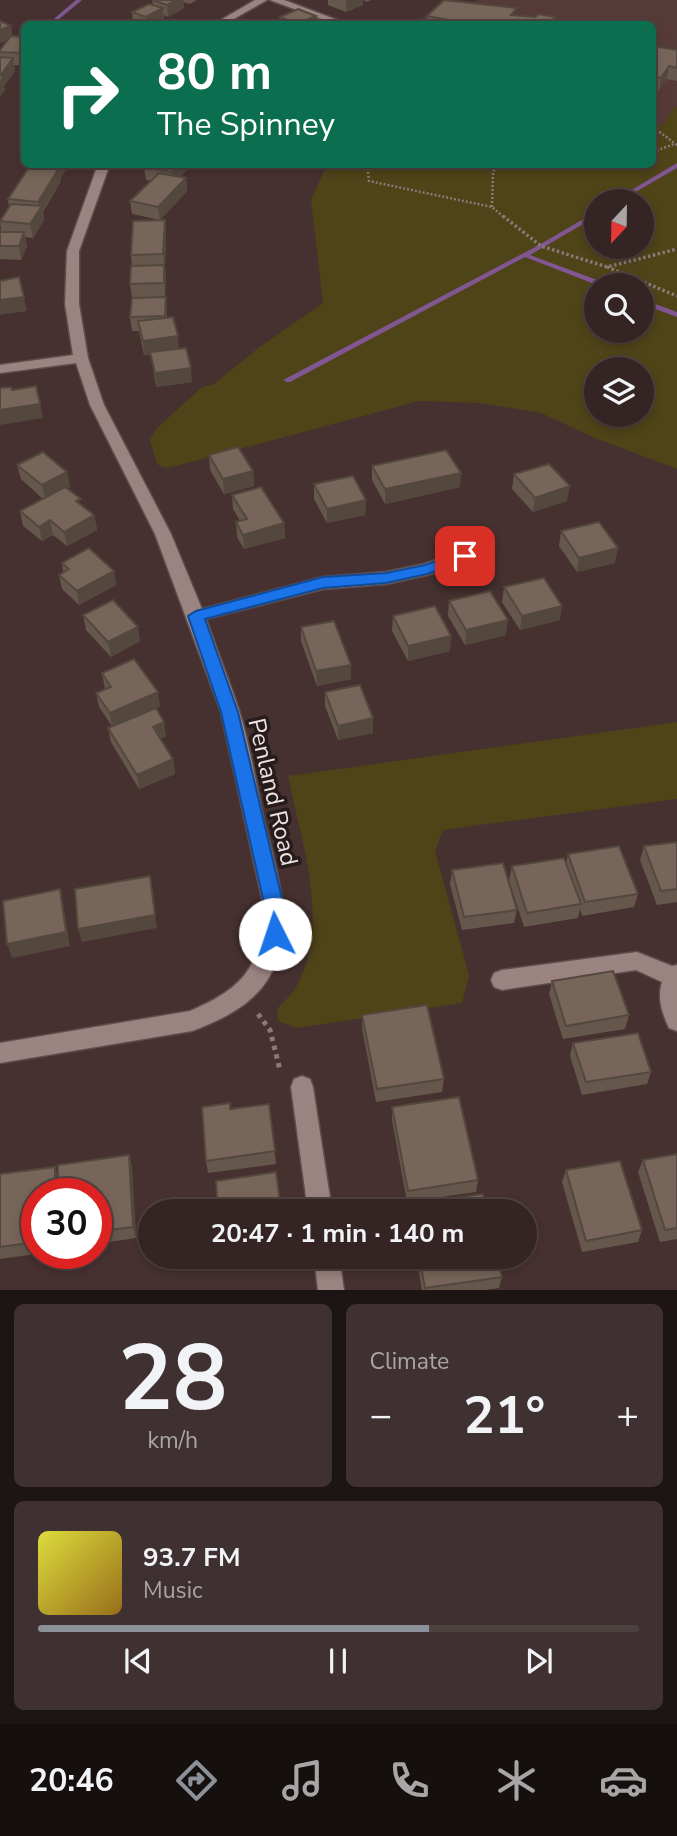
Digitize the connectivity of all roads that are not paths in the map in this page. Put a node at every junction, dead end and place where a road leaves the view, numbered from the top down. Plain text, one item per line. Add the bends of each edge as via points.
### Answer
1 (262, 0) edge
2 (275, 0) edge
3 (224, 21) edge
4 (334, 21) edge
5 (103, 168) edge
6 (81, 358) junction
7 (0, 369) edge
8 (465, 556) dead end
9 (196, 616) junction
10 (676, 976) edge
11 (502, 980) dead end
12 (677, 1021) edge
13 (0, 1053) edge
14 (302, 1087) road end
15 (318, 1199) edge
16 (328, 1269) edge
17 (331, 1290) edge

1 - 3 street
2 - 4 street
5 - 6 street, Penland Road via 74,251 72,304
6 - 7 street
6 - 9 street, Penland Road via 97,405 163,534
8 - 9 street via 386,578 323,583
9 - 13 street, Penland Road via 230,712 273,903 275,934 266,965 243,994 221,1010 192,1021
10 - 11 street via 637,961
10 - 12 street via 670,1003
14 - 15 street
16 - 17 street

